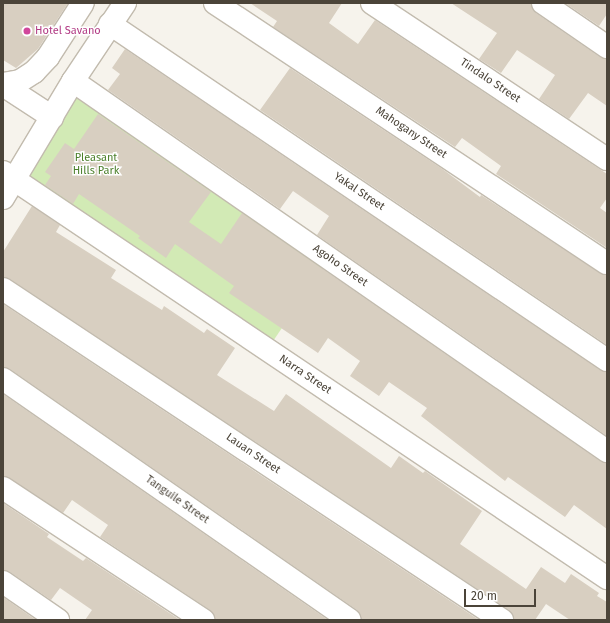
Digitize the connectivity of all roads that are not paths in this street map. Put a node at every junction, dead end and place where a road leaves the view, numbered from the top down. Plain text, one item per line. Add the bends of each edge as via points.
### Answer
1 (83, 3) edge
2 (125, 3) edge
3 (215, 3) edge
4 (372, 3) edge
5 (543, 3) edge
6 (110, 24) junction
7 (607, 47) edge
8 (73, 82) junction
9 (3, 85) edge
10 (52, 117) junction
11 (607, 159) edge
12 (9, 176) edge
13 (3, 198) edge
14 (607, 263) edge
15 (3, 289) edge
16 (607, 360) edge
17 (3, 380) edge
18 (607, 451) edge
19 (3, 488) edge
20 (607, 578) edge
21 (3, 582) edge
22 (58, 620) edge
23 (203, 620) edge
24 (350, 620) edge
25 (502, 620) edge

1 - 9 street via 48,57 34,72 20,81
2 - 6 street
3 - 14 street, Mahogany Street
4 - 11 street, Tindalo Street
5 - 7 street
6 - 8 street
6 - 16 street, Yakal Street
8 - 10 street
8 - 18 street, Agoho Street
9 - 10 street
10 - 12 street
12 - 13 street
12 - 20 street, Narra Street
15 - 25 street, Lauan Street
17 - 24 street, Tanguile Street
19 - 23 street
21 - 22 street

